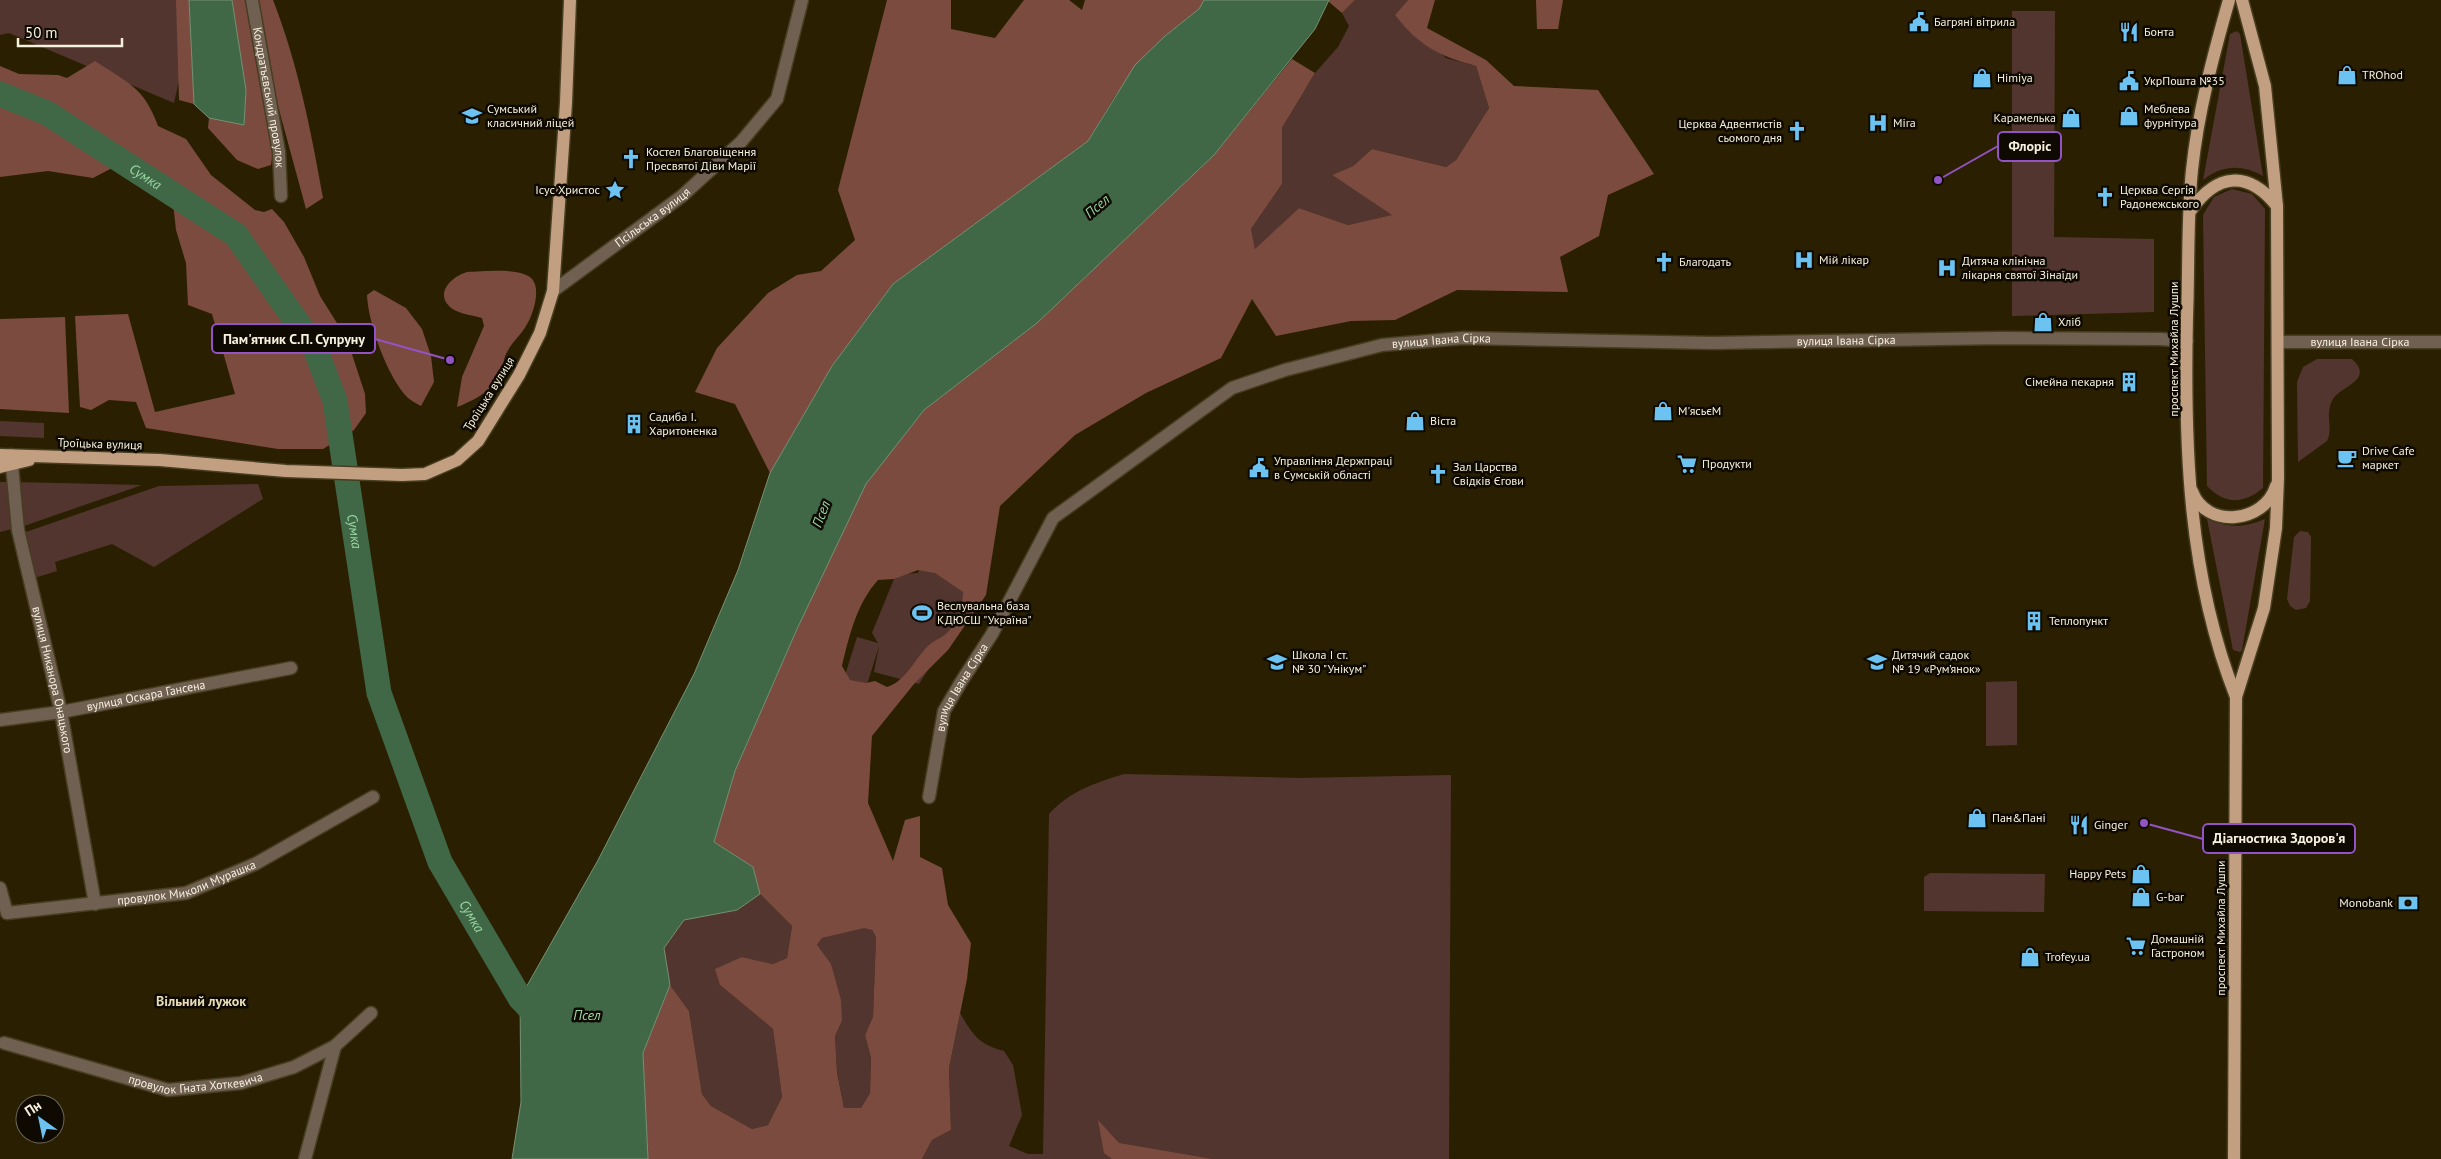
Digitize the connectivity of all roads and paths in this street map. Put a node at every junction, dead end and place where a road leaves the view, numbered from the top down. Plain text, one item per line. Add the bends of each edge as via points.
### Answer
1 (252, 0) edge
2 (570, 0) edge
3 (802, 0) edge
4 (2229, 0) edge
5 (2242, 0) edge
6 (281, 196) dead end
7 (2278, 206) junction
8 (2190, 211) junction
9 (553, 291) junction
10 (2187, 341) junction
11 (2279, 342) junction
12 (2441, 342) edge
13 (0, 447) edge
14 (46, 456) junction
15 (5, 461) edge
16 (2278, 478) junction
17 (2189, 481) junction
18 (291, 668) dead end
19 (2236, 697) junction
20 (61, 712) junction
21 (0, 720) edge
22 (373, 797) dead end
23 (928, 797) dead end
24 (0, 888) edge
25 (95, 904) junction
26 (371, 1013) dead end
27 (4, 1043) dead end
28 (335, 1046) junction
29 (305, 1159) edge
30 (2234, 1159) edge

1 - 6 street, Кондратьєвський провулок via 278,152
2 - 9 main road, Троїцька вулиця
3 - 9 street, Псільська вулиця via 777,99 742,142 682,196
4 - 8 main road, проспект Михайла Лушпи via 2202,106 2192,170
5 - 7 main road, проспект Михайла Лушпи via 2265,86
7 - 8 main road via 2259,186 2231,180 2214,186
7 - 11 main road, проспект Михайла Лушпи
8 - 10 main road, проспект Михайла Лушпи
9 - 14 main road, Троїцька вулиця via 540,333 519,375 478,441 457,460 425,474 286,471 160,460
10 - 17 main road, проспект Михайла Лушпи
10 - 23 street, вулиця Івана Сірка via 2000,338 1713,343 1463,338 1382,345 1285,370 1232,388 1053,518 992,634 944,712
11 - 12 street, вулиця Івана Сірка
11 - 16 main road, проспект Михайла Лушпи
13 - 14 main road
14 - 15 main road, Троїцька вулиця
15 - 20 street, вулиця Никанора Онацького
16 - 17 main road via 2266,504 2255,513 2235,518 2214,514 2202,506
16 - 19 main road, проспект Михайла Лушпи via 2276,528 2264,608
17 - 19 main road, проспект Михайла Лушпи via 2200,572 2212,630
18 - 20 street, вулиця Оскара Гансена
19 - 30 main road, проспект Михайла Лушпи
20 - 21 street, вулиця Оскара Гансена
20 - 25 street, вулиця Никанора Онацького
22 - 25 street, провулок Миколи Мурашка via 255,864 186,893
24 - 25 street, провулок Миколи Мурашка via 7,913
26 - 28 street, провулок Гната Хоткевича
27 - 28 street, провулок Гната Хоткевича via 168,1090 241,1084 294,1066
28 - 29 street

